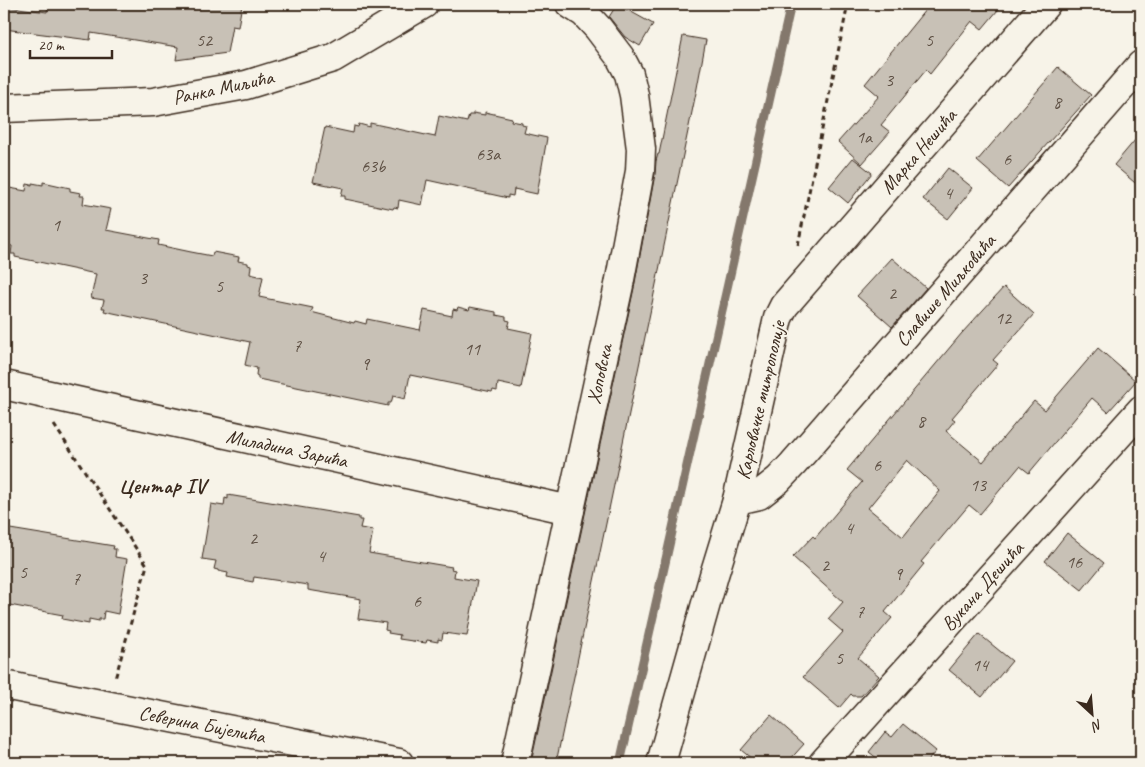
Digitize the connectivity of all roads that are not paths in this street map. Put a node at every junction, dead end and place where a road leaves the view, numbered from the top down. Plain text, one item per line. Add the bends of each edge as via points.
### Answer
1 (424, 4) edge
2 (570, 4) edge
3 (1046, 4) edge
4 (1141, 65) edge
5 (4, 108) edge
6 (790, 298) joint
7 (4, 385) edge
8 (1141, 410) edge
9 (737, 500) junction
10 (570, 510) junction
11 (4, 685) edge
12 (400, 763) edge
13 (515, 763) edge
14 (661, 763) edge
15 (823, 763) edge

1 - 5 street, Ранка Миљића via 333,58 246,85 153,102
2 - 10 street, Хоповска via 598,28 629,74 640,149 640,171 629,236
3 - 6 street, Марка Нешића
4 - 9 street, Славише Миљковића via 793,464 759,495
6 - 9 street, Карловачке митрополије via 778,318
7 - 10 street, Миладина Зарића
8 - 15 street, Вукана Дешића
9 - 14 street, Карловачке митрополије
10 - 13 street, Хоповска
11 - 12 street, Северина Бијелића

